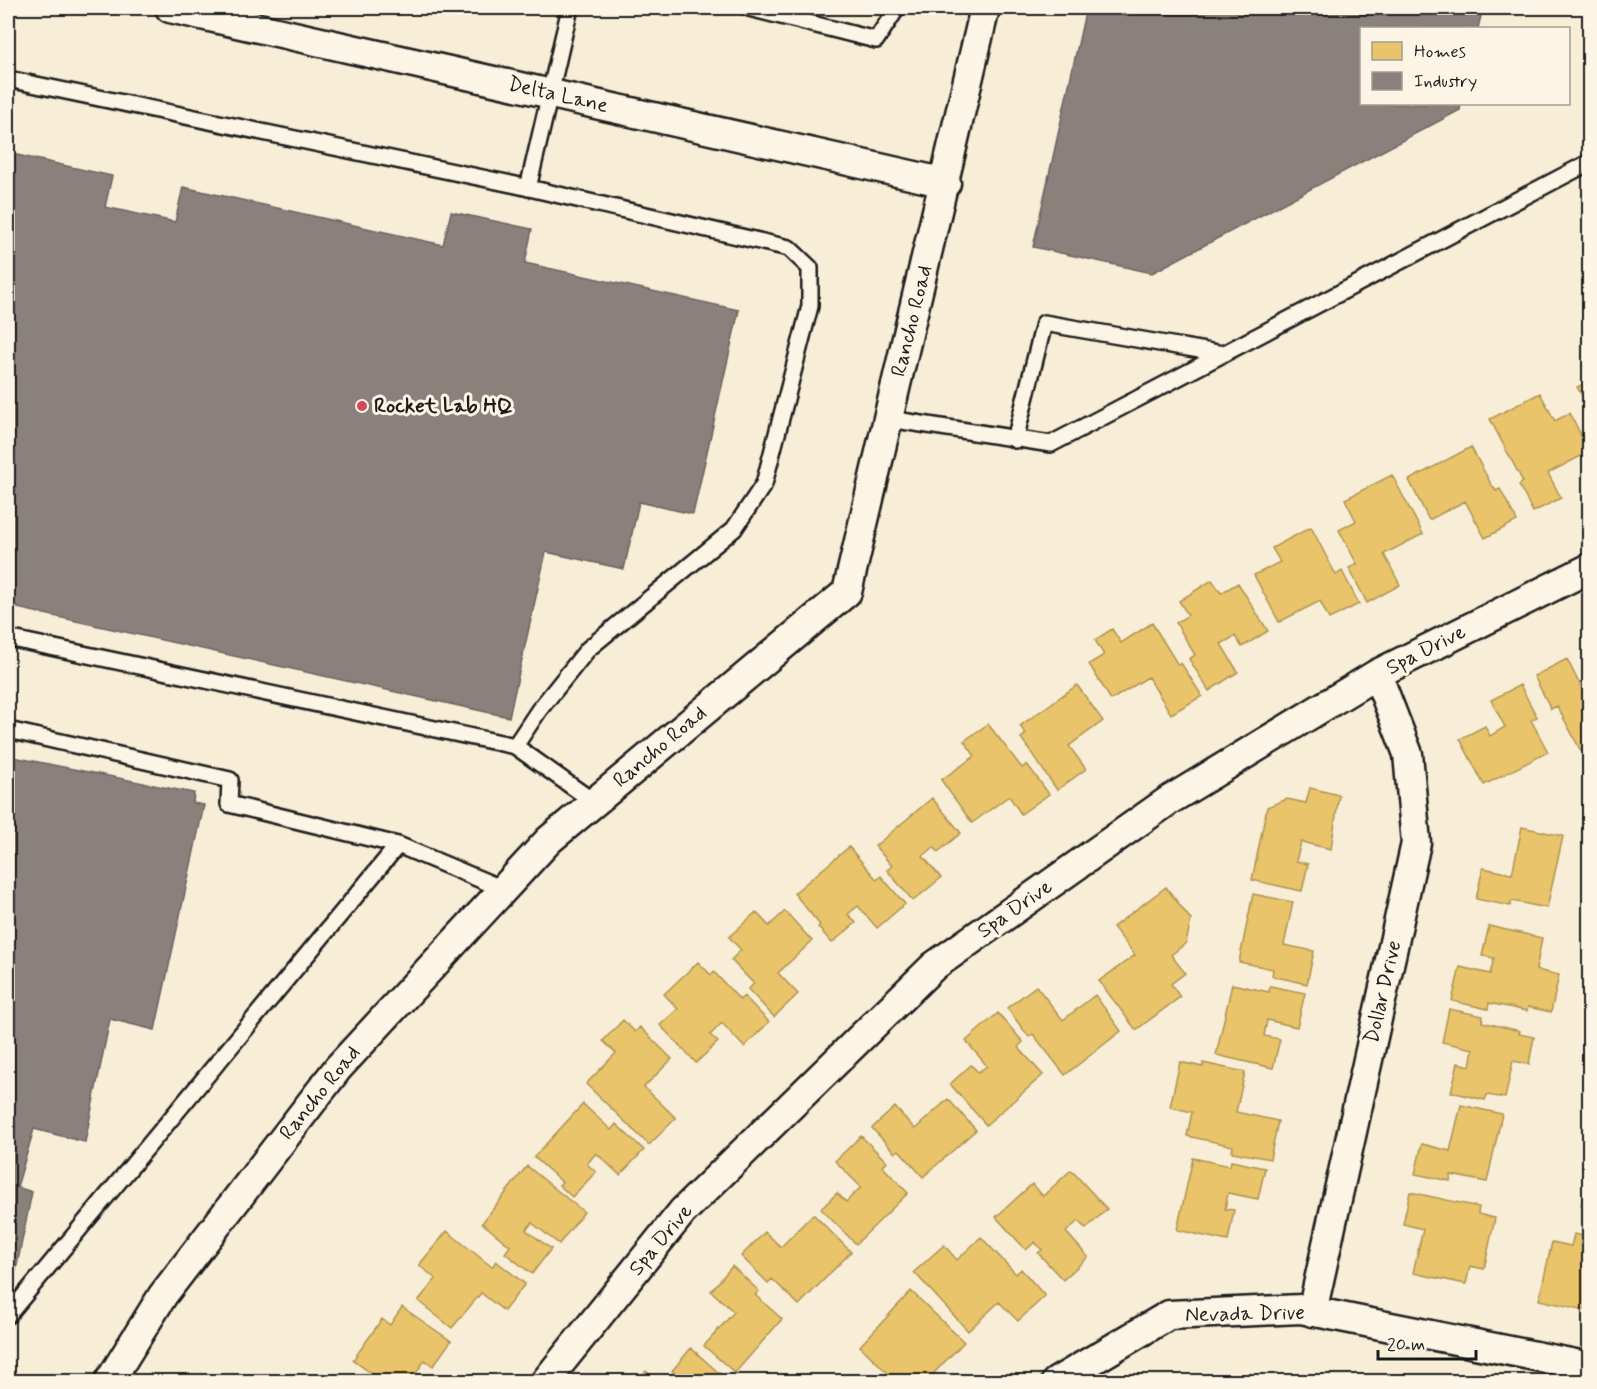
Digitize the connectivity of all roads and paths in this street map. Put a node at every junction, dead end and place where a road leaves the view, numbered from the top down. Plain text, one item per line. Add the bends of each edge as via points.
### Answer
1 (170, 8) edge
2 (570, 8) edge
3 (749, 8) edge
4 (897, 8) edge
5 (986, 8) edge
6 (8, 79) edge
7 (551, 94) junction
8 (1590, 162) edge
9 (946, 183) junction
10 (528, 188) junction
11 (1222, 354) junction
12 (889, 419) junction
13 (1016, 440) junction
14 (1590, 568) edge
15 (8, 638) edge
16 (1377, 674) junction
17 (8, 730) edge
18 (515, 746) junction
19 (594, 802) junction
20 (398, 845) junction
21 (503, 889) junction
22 (1312, 1312) junction
23 (8, 1315) edge
24 (1590, 1367) edge
25 (108, 1382) edge
26 (545, 1382) edge
27 (1056, 1382) edge

1 - 7 street, Delta Lane
2 - 7 lane
3 - 4 lane via 876,39
5 - 9 street, Rancho Road
6 - 10 lane
7 - 9 street, Delta Lane
7 - 10 lane
8 - 11 lane
9 - 12 street, Rancho Road
10 - 18 lane via 789,248 810,268 810,306 764,484 734,529 588,649
11 - 13 lane via 1051,444
11 - 13 lane via 1044,323
12 - 13 lane
12 - 19 street, Rancho Road via 847,592
14 - 16 street, Spa Drive
15 - 18 lane
16 - 22 street, Dollar Drive via 1408,754 1416,843
16 - 26 street, Spa Drive via 1168,801 934,966 683,1211
17 - 20 lane via 230,780 229,804
18 - 19 lane
19 - 21 street, Rancho Road via 549,840
20 - 21 lane
20 - 23 lane
21 - 25 street, Rancho Road via 338,1068 163,1295
22 - 24 street, Nevada Drive
22 - 27 street, Nevada Drive via 1300,1309 1169,1315

